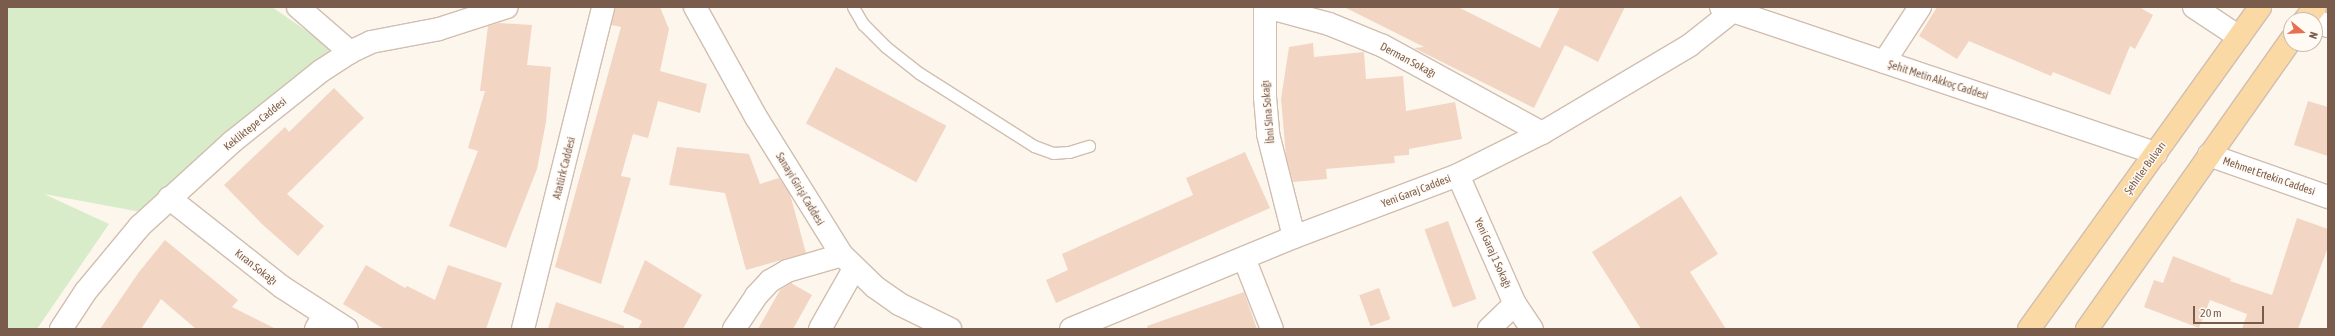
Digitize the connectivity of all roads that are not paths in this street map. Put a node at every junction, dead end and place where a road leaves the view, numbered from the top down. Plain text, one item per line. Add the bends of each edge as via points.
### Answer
1 (298, 7) edge
2 (507, 7) edge
3 (603, 7) edge
4 (695, 7) edge
5 (853, 7) edge
6 (1266, 7) edge
7 (1920, 7) edge
8 (2194, 7) edge
9 (2260, 7) edge
10 (1731, 9) edge
11 (2239, 37) junction
12 (2283, 51) edge
13 (350, 52) junction
14 (1884, 62) junction
15 (1542, 133) junction
16 (1089, 146) dead end
17 (2156, 153) junction
18 (2209, 155) junction
19 (1458, 175) junction
20 (2328, 197) edge
21 (169, 198) junction
22 (1294, 238) junction
23 (1244, 258) junction
24 (848, 262) junction
25 (1515, 304) junction
26 (320, 322) edge
27 (61, 329) edge
28 (346, 329) edge
29 (523, 329) edge
30 (734, 329) edge
31 (820, 329) edge
32 (950, 329) edge
33 (1071, 329) edge
34 (1272, 329) edge
35 (1489, 329) edge
36 (1532, 329) edge
37 (2029, 329) edge
38 (2087, 329) edge

1 - 13 street
2 - 13 street, Kekliktepe Caddesi via 439,29 371,42
3 - 29 street, Atatürk Caddesi
4 - 24 street, Sanayi Girişi Caddesi via 756,117
5 - 16 lane via 863,24 886,47 919,73 1034,146 1053,152 1069,152
6 - 15 street, Derman Sokağı via 1329,24 1383,46
6 - 22 street, İbni Sina Sokağı via 1265,97 1268,134
7 - 14 street
8 - 11 street
9 - 11 main road, Şehitler Bulvarı
10 - 14 street, Şehit Metin Akkoç Caddesi
10 - 15 street, Yeni Garaj Caddesi via 1690,45
11 - 17 main road, Şehitler Bulvarı
12 - 18 main road
13 - 21 street, Kekliktepe Caddesi via 321,71 232,142
14 - 17 street, Şehit Metin Akkoç Caddesi
15 - 19 street, Yeni Garaj Caddesi
17 - 37 main road, Şehitler Bulvarı
18 - 20 street, Mehmet Ertekin Caddesi
18 - 38 main road
19 - 22 street, Yeni Garaj Caddesi
19 - 25 street, Yeni Garaj 1 Sokağı
21 - 26 street, Kıran Sokağı via 282,287
21 - 27 street, Kekliktepe Caddesi via 112,258
22 - 23 street, Yeni Garaj Caddesi
23 - 33 street, Yeni Garaj Caddesi
23 - 34 street
24 - 30 street via 787,271 770,281 756,296
24 - 31 street
24 - 32 street, Sanayi Girişi Caddesi via 899,304
25 - 35 street
25 - 36 street, Yeni Garaj 1 Sokağı
26 - 28 street, Kıran Sokağı

